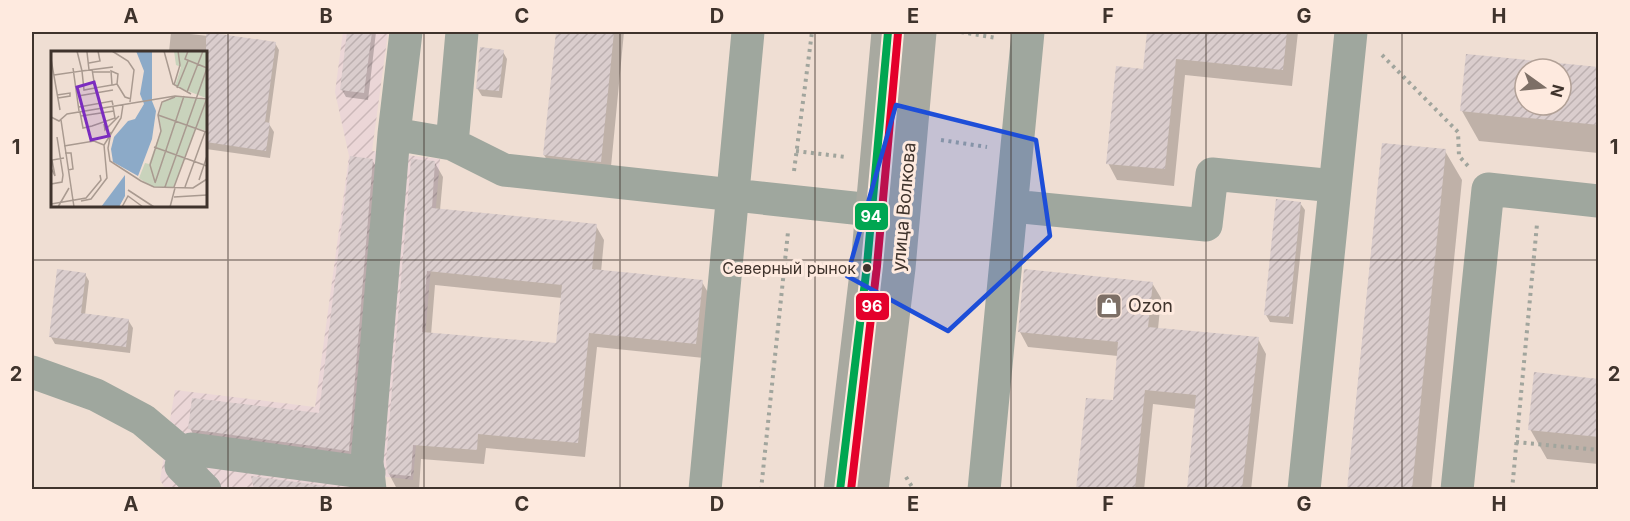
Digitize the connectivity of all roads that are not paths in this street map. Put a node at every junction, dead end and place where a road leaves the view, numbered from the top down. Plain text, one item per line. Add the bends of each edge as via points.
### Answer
1 (406, 32) edge
2 (462, 32) edge
3 (748, 32) edge
4 (888, 32) edge
5 (920, 32) edge
6 (1029, 32) edge
7 (1363, 40) edge
8 (394, 134) junction
9 (452, 144) junction
10 (1335, 186) junction
11 (732, 194) junction
12 (1599, 201) edge
13 (1012, 206) junction
14 (872, 210) junction
15 (32, 372) edge
16 (187, 458) junction
17 (370, 485) edge
18 (205, 489) edge
19 (705, 489) edge
20 (840, 489) edge
21 (872, 489) edge
22 (984, 489) edge
23 (1304, 489) edge
24 (1457, 489) edge

1 - 8 lane
2 - 9 lane
3 - 11 lane
4 - 14 main road, улица Волкова
5 - 21 main road, улица Волкова via 899,268
6 - 13 lane
7 - 10 lane
8 - 9 lane
8 - 17 lane
9 - 11 lane via 504,170
10 - 13 lane via 1212,174 1206,225
10 - 23 lane
11 - 14 lane
11 - 19 lane
12 - 24 lane via 1488,189
13 - 22 lane
14 - 20 main road, улица Волкова
15 - 16 lane via 96,395 143,420
16 - 17 lane via 191,449
16 - 18 lane via 181,466

